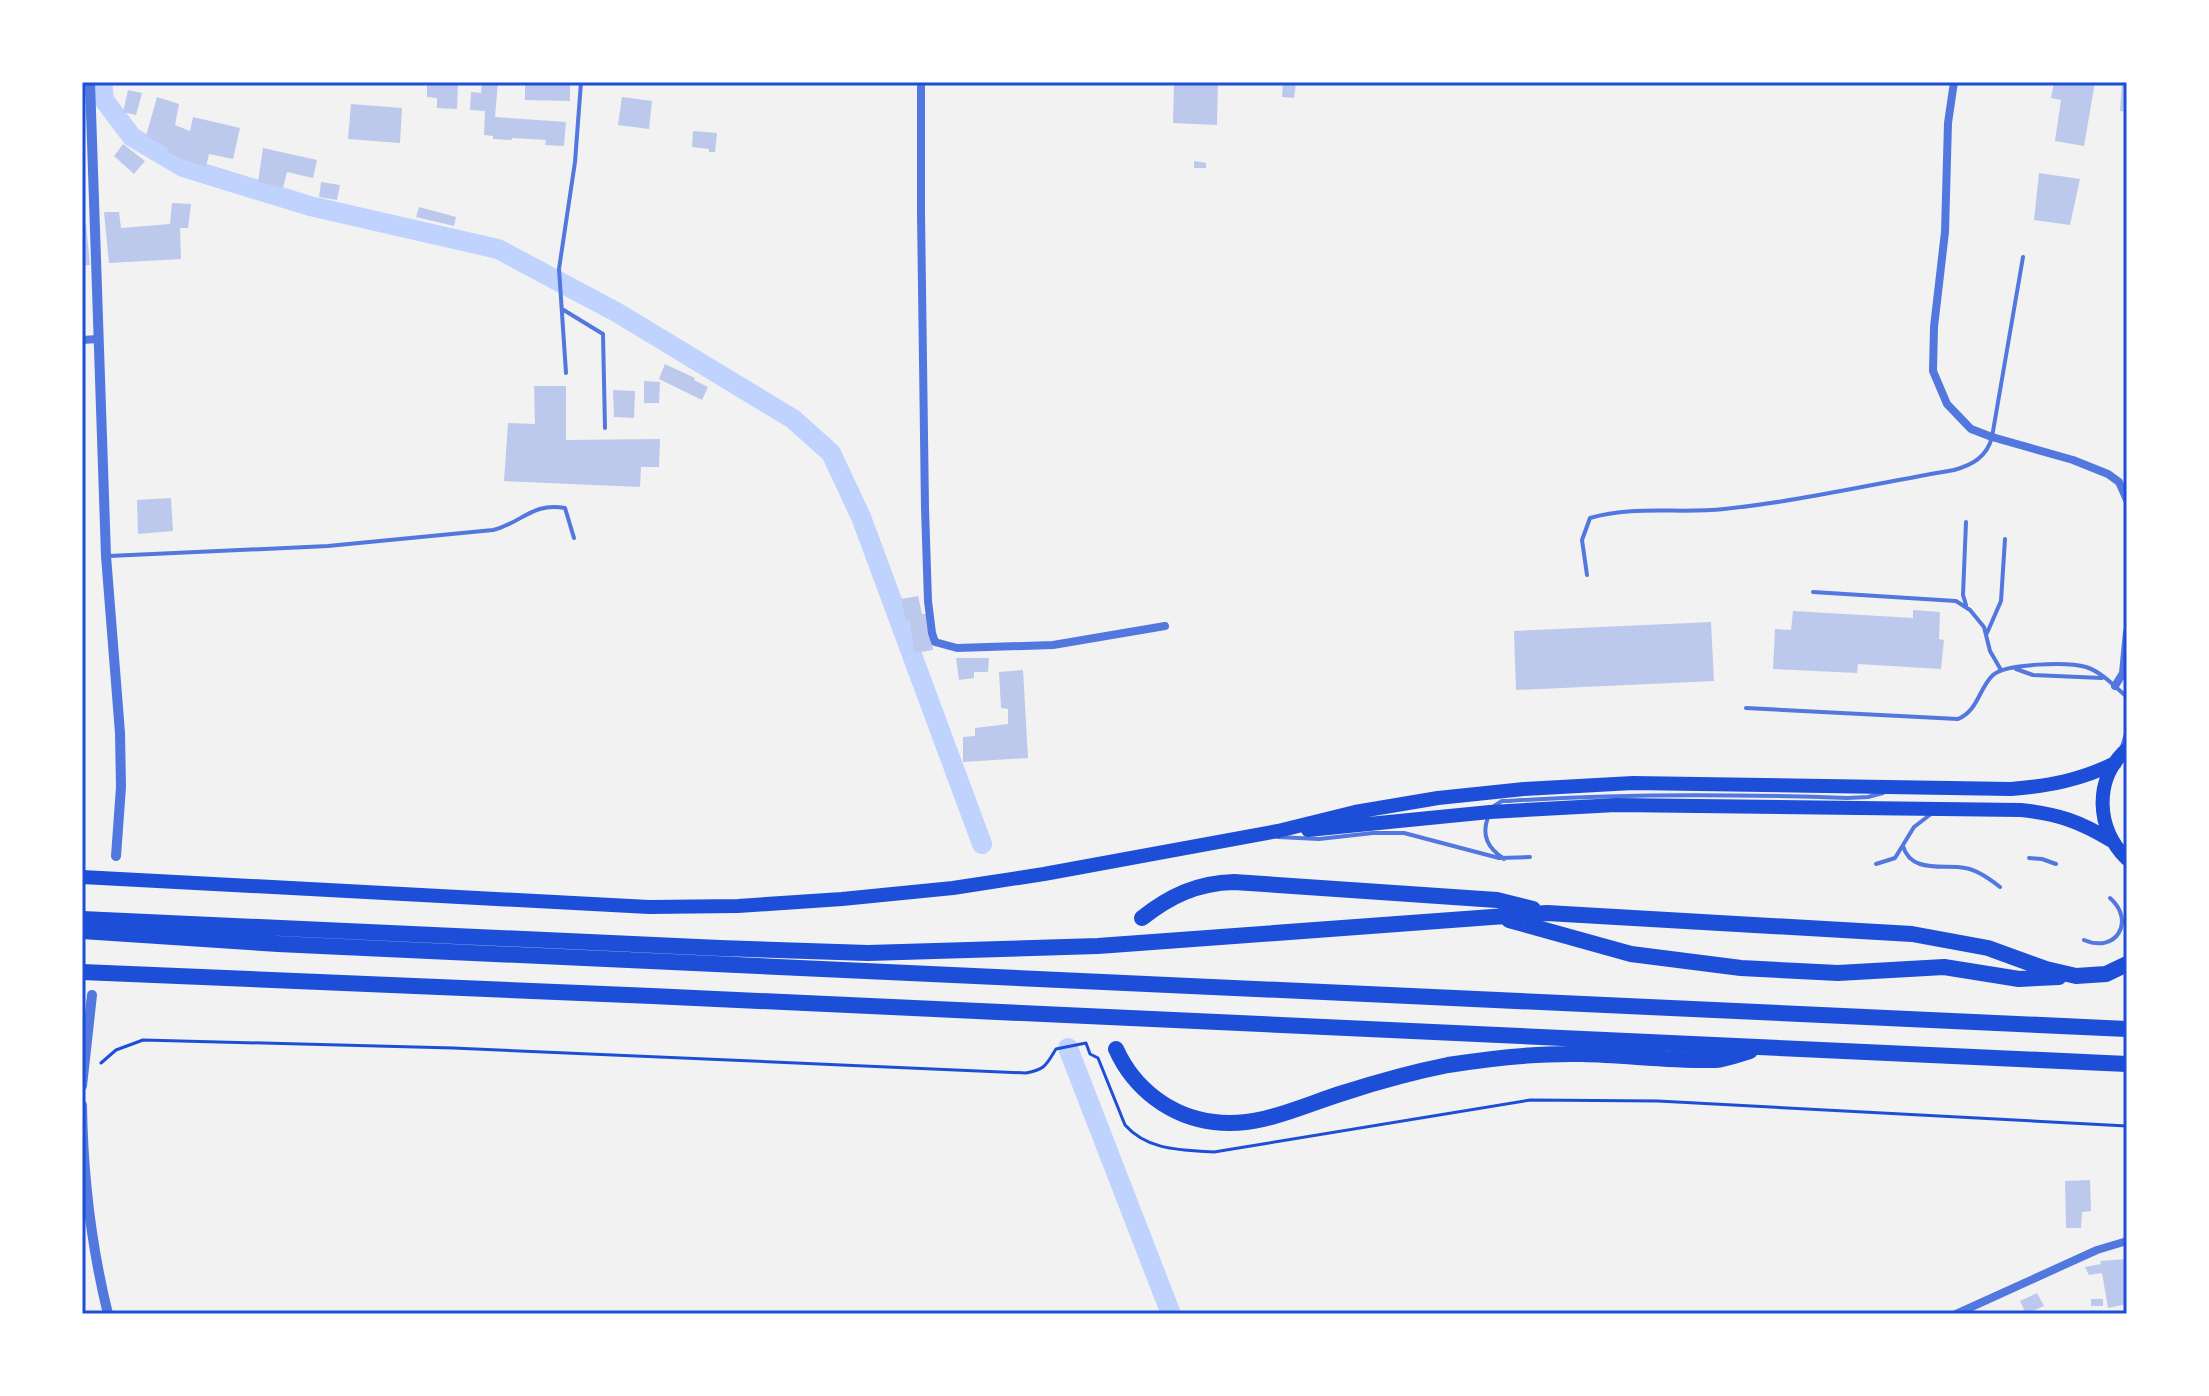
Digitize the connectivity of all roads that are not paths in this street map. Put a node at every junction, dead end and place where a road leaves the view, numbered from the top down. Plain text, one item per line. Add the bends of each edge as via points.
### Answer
1 (90, 82) edge
2 (581, 82) edge
3 (921, 82) edge
4 (1954, 82) edge
5 (2023, 257) dead end
6 (562, 309) junction
7 (98, 339) junction
8 (82, 340) edge
9 (566, 373) dead end
10 (605, 428) dead end
11 (1992, 437) junction
12 (2127, 500) edge
13 (1966, 522) dead end
14 (574, 538) dead end
15 (2005, 539) dead end
16 (106, 556) junction
17 (1587, 575) dead end
18 (1813, 592) dead end
19 (1967, 608) junction
20 (1165, 626) dead end
21 (2127, 632) edge
22 (1987, 635) junction
23 (2014, 668) junction
24 (2001, 670) junction
25 (2105, 678) junction
26 (2115, 686) junction
27 (2125, 695) edge
28 (2127, 704) edge
29 (1746, 708) dead end
30 (2127, 730) edge
31 (2120, 756) edge
32 (1898, 788) junction
33 (1940, 809) junction
34 (1490, 812) junction
35 (1278, 831) junction
36 (1255, 835) junction
37 (2112, 841) junction
38 (1903, 846) junction
39 (116, 856) dead end
40 (1530, 857) dead end
41 (2029, 858) dead end
42 (1504, 859) junction
43 (2127, 859) edge
44 (1876, 864) dead end
45 (2056, 864) dead end
46 (82, 877) edge
47 (2000, 887) dead end
48 (2110, 898) dead end
49 (1547, 913) junction
50 (1496, 916) junction
51 (1142, 918) dead end
52 (82, 919) edge
53 (82, 931) edge
54 (2084, 940) dead end
55 (2127, 964) edge
56 (82, 972) edge
57 (2076, 976) junction
58 (92, 995) dead end
59 (2127, 1029) edge
60 (1765, 1047) junction
61 (1116, 1049) dead end
62 (2127, 1064) edge
63 (83, 1078) edge
64 (82, 1086) edge
65 (82, 1105) edge
66 (2127, 1241) edge
67 (108, 1314) edge
68 (1956, 1314) edge

1 - 7 street
2 - 6 lane via 559,269
3 - 20 street via 925,493 928,601 935,642 957,648 1053,645
4 - 11 street via 1933,371 1947,404 1971,429
5 - 11 lane
6 - 9 lane
6 - 10 lane via 603,334
7 - 8 street
7 - 16 street
11 - 12 street via 2108,474 2119,482
11 - 17 lane via 1980,458 1954,470 1721,510 1612,511 1590,518 1582,540
13 - 19 lane
14 - 16 lane via 565,508 554,506 530,511 493,530 328,546
15 - 22 lane via 2001,601
16 - 39 street via 120,733
18 - 19 lane via 1953,600
19 - 22 lane
21 - 26 street via 2124,667
22 - 24 lane
23 - 24 lane
23 - 25 lane via 2033,675
23 - 25 lane via 2081,666
24 - 29 lane via 1968,714 1953,719
25 - 26 lane
26 - 27 lane
27 - 28 lane
30 - 31 lane
31 - 32 main road via 2082,778 2039,787
31 - 37 main road via 2103,793 2102,810
32 - 34 lane via 1847,798 1557,797 1502,801
32 - 35 main road via 1633,783 1553,787 1380,807
33 - 34 main road via 1655,804
33 - 37 main road via 2063,816
33 - 38 lane via 1914,827
34 - 35 main road
34 - 42 lane via 1485,835
35 - 36 main road
36 - 42 lane via 1319,839 1404,833
36 - 46 main road via 953,888 738,906 649,907
37 - 43 main road
38 - 44 lane via 1895,858
38 - 47 lane via 1908,858 1929,867 1969,868
40 - 42 lane
41 - 45 lane
48 - 54 lane via 2122,915 2118,934 2104,944
49 - 50 highway
49 - 51 highway via 1497,900 1234,882 1185,891
49 - 57 highway via 1912,934 1988,948
50 - 52 highway via 1053,948 868,953
50 - 57 highway via 1631,954 1741,968 1838,973 1944,967 2019,979
53 - 59 highway
55 - 57 highway via 2106,974
56 - 60 highway
58 - 63 street
60 - 61 highway via 1718,1060 1569,1054 1463,1063 1384,1080 1241,1123 1203,1121 1155,1099
60 - 62 highway
63 - 64 street
65 - 67 street via 85,1187
66 - 68 street

